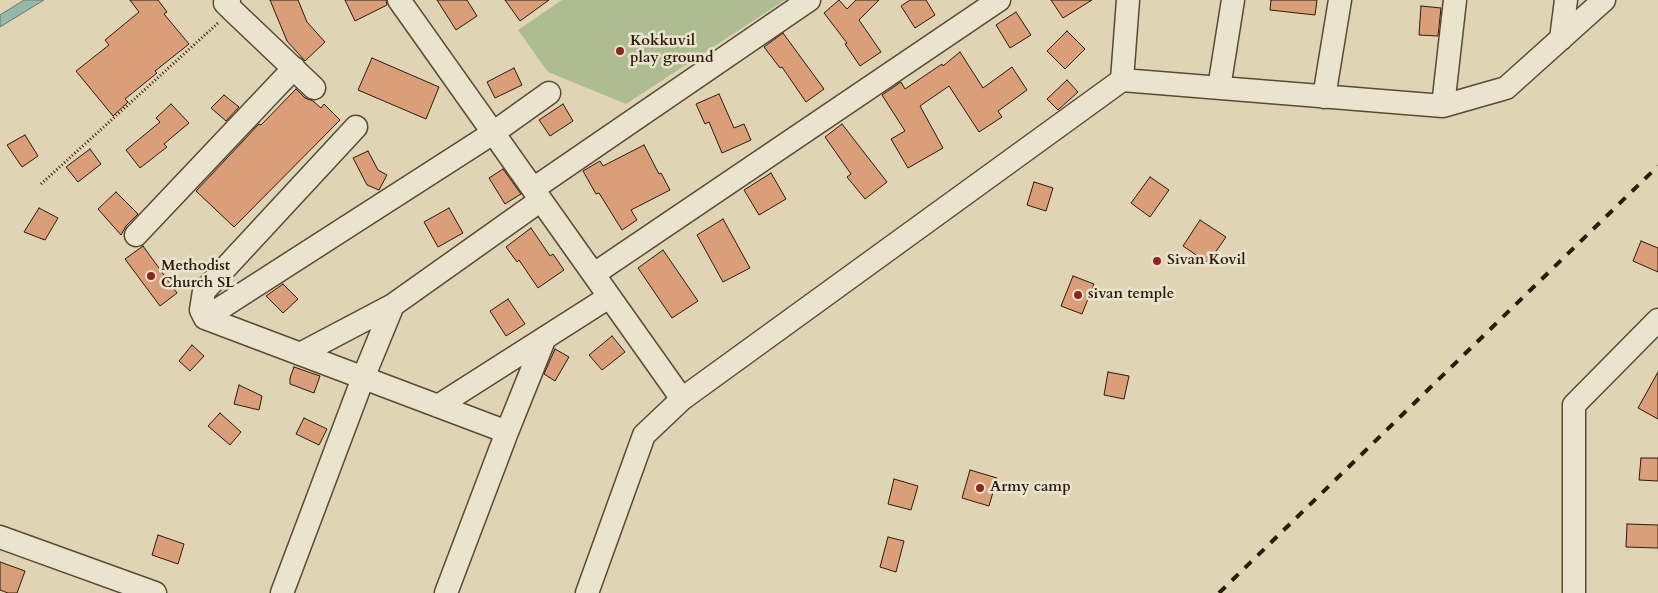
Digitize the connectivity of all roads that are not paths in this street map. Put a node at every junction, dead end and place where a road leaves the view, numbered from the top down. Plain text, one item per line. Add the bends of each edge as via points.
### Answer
1 (809, 0) edge
2 (998, 0) edge
3 (1128, 0) edge
4 (1233, 0) edge
5 (1340, 0) edge
6 (1455, 0) edge
7 (1566, 0) edge
8 (1604, 0) edge
9 (409, 4) edge
10 (231, 5) edge
11 (1561, 39) junction
12 (294, 68) junction
13 (1122, 80) junction
14 (314, 88) dead end
15 (1219, 88) junction
16 (549, 93) dead end
17 (1324, 97) junction
18 (1443, 106) junction
19 (356, 128) dead end
20 (494, 133) junction
21 (537, 194) junction
22 (136, 235) dead end
23 (594, 274) junction
24 (609, 297) junction
25 (393, 305) junction
26 (205, 318) junction
27 (1658, 320) edge
28 (544, 340) junction
29 (300, 354) junction
30 (363, 378) junction
31 (682, 399) junction
32 (438, 406) junction
33 (507, 432) junction
34 (0, 537) edge
35 (155, 593) edge
36 (282, 593) edge
37 (446, 593) edge
38 (587, 593) edge
39 (1574, 593) edge

1 - 21 street
2 - 23 street
3 - 13 street
4 - 15 street
5 - 17 street
6 - 18 street
7 - 11 street
8 - 11 street
9 - 20 street
10 - 12 street
11 - 18 street via 1506,88
12 - 14 street
12 - 22 street
13 - 15 street
13 - 31 street
15 - 17 street
16 - 20 street
17 - 18 street
19 - 26 street via 204,291 200,310
20 - 21 street
20 - 26 street
21 - 23 street
21 - 25 street
23 - 24 street
24 - 28 street
24 - 31 street
25 - 29 street
25 - 30 street
26 - 29 street
27 - 39 street via 1574,405
28 - 32 street
28 - 33 street
29 - 30 street
30 - 32 street
30 - 36 street
31 - 38 street via 644,435
32 - 33 street
33 - 37 street
34 - 35 street

